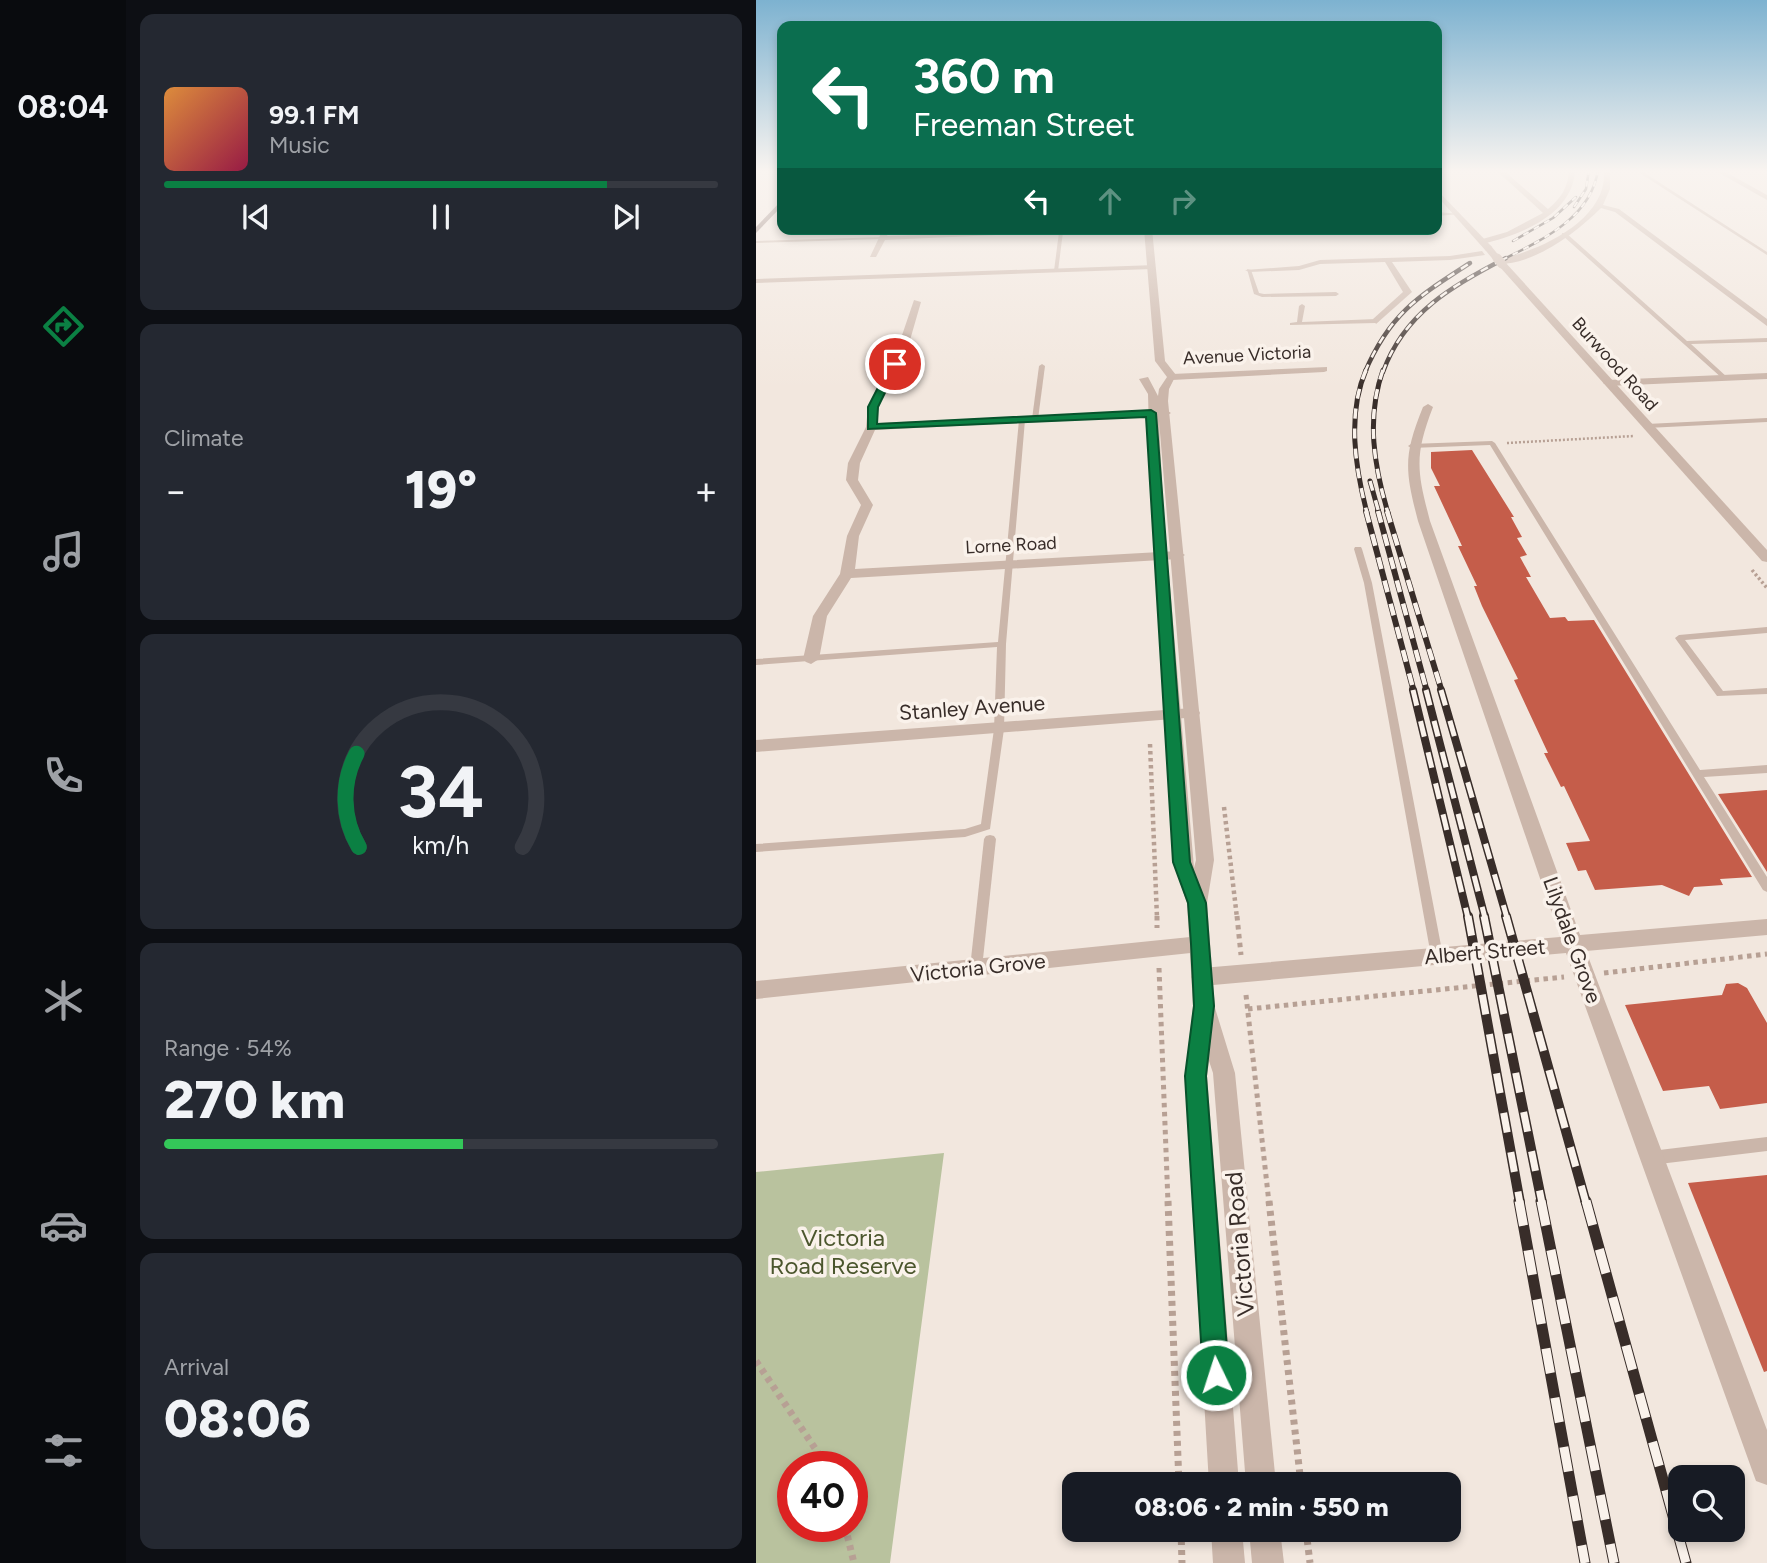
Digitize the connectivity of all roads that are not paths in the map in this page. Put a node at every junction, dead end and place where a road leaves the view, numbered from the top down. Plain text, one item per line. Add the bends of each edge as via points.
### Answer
1 (879, 243) edge
2 (1060, 243) edge
3 (1141, 243) edge
4 (1148, 243) edge
5 (1480, 243) edge
6 (1494, 243) edge
7 (1545, 243) edge
8 (1574, 243) edge
9 (1661, 243) edge
10 (1750, 243) edge
11 (1484, 248) junction
12 (1767, 254) edge
13 (873, 255) dead end
14 (1387, 260) junction
15 (1503, 262) junction
16 (1147, 268) junction
17 (1249, 270) joint
18 (1056, 271) junction
19 (756, 281) edge
20 (1336, 294) dead end
21 (917, 302) dead end
22 (1302, 306) dead end
23 (1376, 321) joint
24 (1767, 323) edge
25 (1157, 329) junction
26 (1767, 340) edge
27 (1685, 343) junction
28 (1042, 366) dead end
29 (1324, 369) dead end
30 (1767, 376) edge
31 (1171, 377) junction
32 (1725, 378) junction
33 (1608, 383) junction
34 (1428, 407) dead end
35 (1159, 413) junction
36 (1035, 419) junction
37 (1021, 420) junction
38 (1767, 420) edge
39 (871, 427) junction
40 (1651, 430) junction
41 (1411, 446) junction
42 (1358, 549) dead end
43 (1178, 555) junction
44 (1160, 556) junction
45 (1767, 558) edge
46 (1011, 564) junction
47 (847, 574) junction
48 (1767, 630) edge
49 (1002, 644) junction
50 (811, 659) junction
51 (756, 662) edge
52 (1767, 691) edge
53 (1192, 713) junction
54 (1171, 715) junction
55 (999, 729) junction
56 (756, 746) edge
57 (1767, 769) edge
58 (1697, 774) junction
59 (990, 839) dead end
60 (756, 848) edge
61 (1767, 887) edge
62 (1197, 903) junction
63 (1767, 928) edge
64 (1200, 944) junction
65 (1573, 945) junction
66 (1437, 956) junction
67 (976, 968) junction
68 (1202, 977) junction
69 (756, 990) edge
70 (1204, 1006) junction
71 (1767, 1144) edge
72 (1651, 1158) junction
73 (1767, 1470) edge
74 (1223, 1472) edge
75 (1260, 1472) edge
76 (1228, 1542) edge
77 (1266, 1542) edge
78 (1229, 1563) edge
79 (1268, 1563) edge

1 - 13 street
2 - 18 lane
3 - 16 street
4 - 16 street
5 - 11 street, Burwood Road
6 - 11 street
7 - 15 street
8 - 27 lane
9 - 24 street
10 - 12 lane
11 - 14 street
11 - 15 street, Burwood Road, bridge
14 - 17 street
14 - 23 street via 1408,292
15 - 33 street, Burwood Road
16 - 18 street
16 - 25 street
16 - 25 street via 1146,330
17 - 20 lane via 1257,294 1264,296
18 - 19 street
21 - 39 street via 903,347 873,407
22 - 23 lane via 1295,324
25 - 31 street via 1160,361
26 - 27 lane
27 - 32 lane
28 - 36 lane
29 - 31 street, Avenue Victoria
30 - 32 street
31 - 35 street, Victoria Road
31 - 35 street, Victoria Road via 1155,383 1147,369
32 - 33 street
33 - 40 street, Burwood Road
34 - 41 street, Lilydale Grove
35 - 36 street
35 - 43 street, Victoria Road
35 - 44 street, Victoria Road
36 - 37 street
37 - 39 street
37 - 46 lane
38 - 40 lane
39 - 47 street via 854,463 852,480 867,505 853,536
40 - 45 street, Burwood Road
41 - 58 lane via 1492,443
41 - 65 street, Lilydale Grove via 1410,467 1424,522
42 - 66 lane
43 - 44 street, Lorne Road
43 - 53 street, Victoria Road
44 - 46 street, Lorne Road
44 - 54 street, Victoria Road
46 - 47 street, Lorne Road
46 - 49 lane
47 - 50 street via 820,616
48 - 52 lane via 1679,638 1720,694
49 - 50 lane
49 - 55 lane
50 - 51 lane
53 - 54 street, Stanley Avenue
53 - 62 street, Victoria Road via 1205,860
54 - 55 street, Stanley Avenue
54 - 62 street, Victoria Road via 1182,862
55 - 56 street, Stanley Avenue
55 - 60 lane via 986,826 965,833
57 - 58 lane
58 - 61 lane
59 - 67 lane
62 - 64 street, Victoria Road
63 - 65 street, Albert Street
64 - 67 street, Victoria Grove
64 - 68 street, Victoria Road
65 - 66 street, Albert Street
65 - 72 street, Lilydale Grove
66 - 68 street, Albert Street
67 - 69 street, Victoria Grove
68 - 70 street, Victoria Road
70 - 74 street, Victoria Road via 1196,1076
70 - 75 street, Victoria Road via 1224,1073
71 - 72 lane
72 - 73 street, Lilydale Grove
76 - 78 street
77 - 79 street

